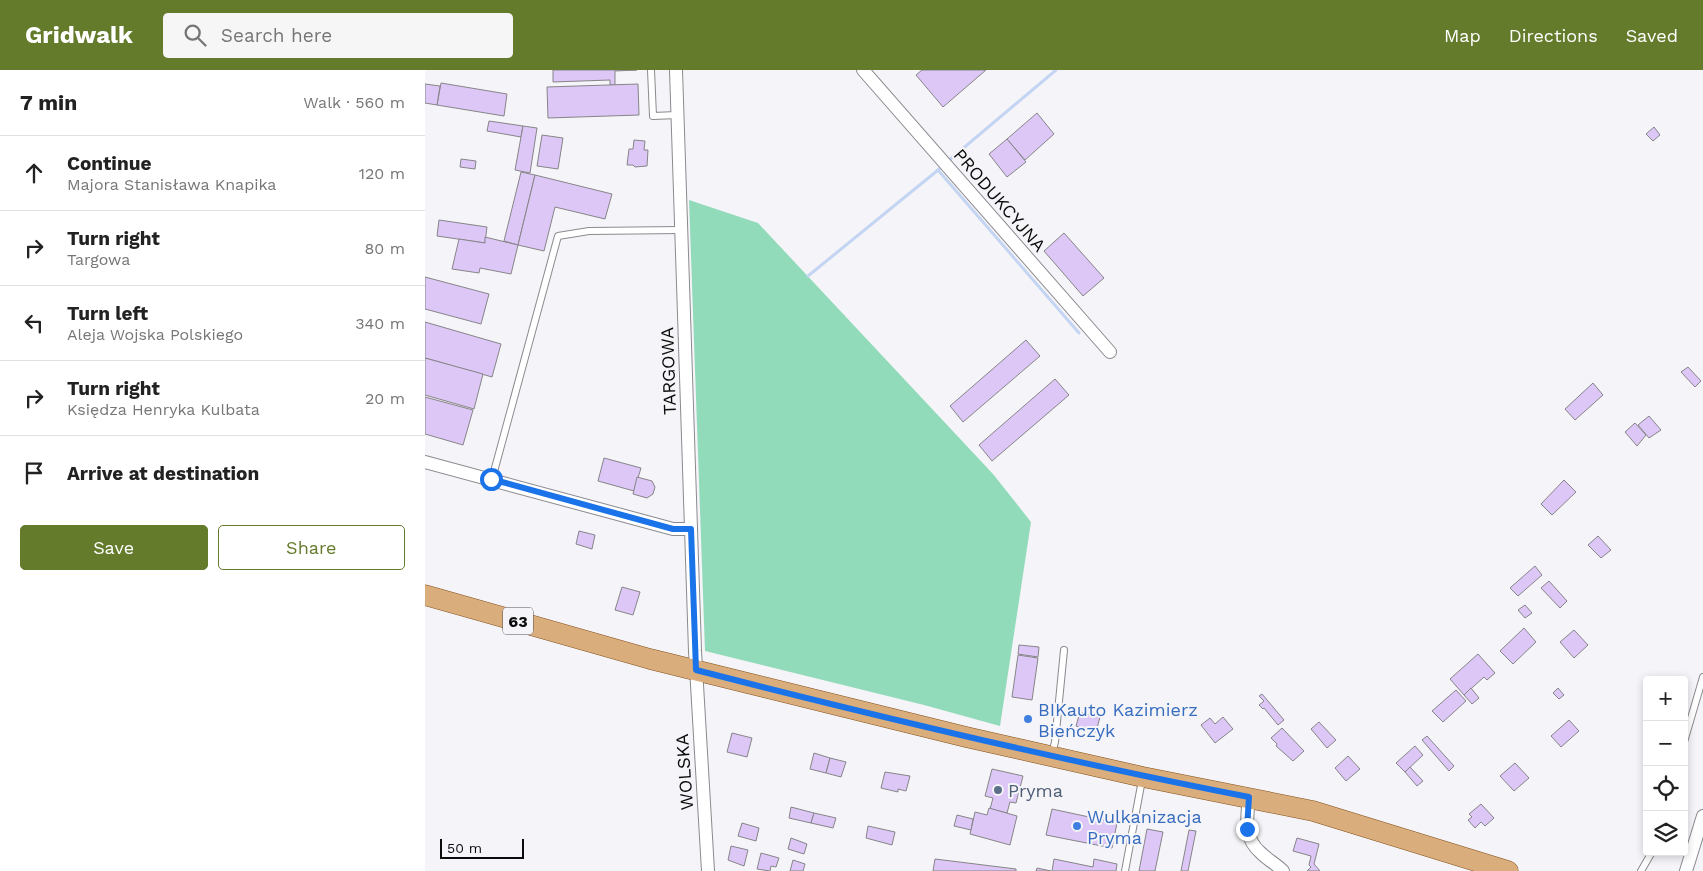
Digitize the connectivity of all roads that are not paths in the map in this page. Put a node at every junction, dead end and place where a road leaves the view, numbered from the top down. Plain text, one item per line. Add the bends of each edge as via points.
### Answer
1 (651, 70) edge
2 (676, 70) edge
3 (863, 70) edge
4 (677, 115) junction
5 (681, 230) junction
6 (1110, 352) dead end
7 (425, 462) edge
8 (491, 479) junction
9 (691, 529) junction
10 (425, 595) edge
11 (1064, 650) dead end
12 (696, 670) junction
13 (1703, 677) edge
14 (1688, 728) edge
15 (1051, 756) junction
16 (1143, 777) junction
17 (1249, 797) junction
18 (1703, 816) edge
19 (1650, 856) edge
20 (708, 871) edge
21 (1125, 871) edge
22 (1283, 871) edge
23 (1508, 871) edge
24 (1641, 871) edge
25 (1686, 871) edge

1 - 4 lane via 653,116
2 - 4 street, TARGOWA
3 - 6 street, PRODUKCYJNA
4 - 5 street, TARGOWA
5 - 8 lane via 589,231 558,236
5 - 9 street, TARGOWA
7 - 8 street
8 - 9 street via 673,529
9 - 12 street, TARGOWA
10 - 12 main road, 63
11 - 15 lane
12 - 15 main road, 63
12 - 20 street, WOLSKA
13 - 14 lane
15 - 16 main road, 63
16 - 17 main road, 63
16 - 21 lane
17 - 22 street via 1247,829 1250,840 1260,853
17 - 23 main road, 63 via 1313,811
18 - 25 street
19 - 24 lane

